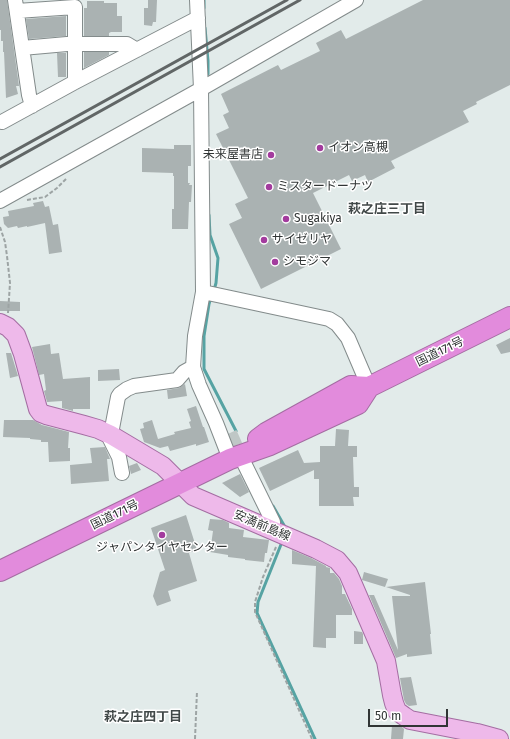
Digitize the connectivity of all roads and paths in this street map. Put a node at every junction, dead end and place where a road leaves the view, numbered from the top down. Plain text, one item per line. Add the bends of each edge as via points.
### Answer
1 (197, 0) edge
2 (356, 0) edge
3 (16, 6) edge
4 (198, 18) junction
5 (75, 44) junction
6 (22, 48) junction
7 (137, 50) junction
8 (76, 82) junction
9 (201, 89) junction
10 (32, 106) junction
11 (2, 122) dead end
12 (0, 201) edge
13 (0, 227) edge
14 (204, 292) junction
15 (510, 317) edge
16 (4, 325) edge
17 (193, 367) junction
18 (199, 386) junction
19 (369, 386) junction
20 (230, 433) tunnel mouth
21 (111, 435) junction
22 (237, 462) junction
23 (122, 473) dead end
24 (180, 483) junction
25 (277, 533) junction
26 (0, 571) edge
27 (197, 691) dead end
28 (195, 739) edge
29 (312, 739) edge
30 (499, 739) edge

1 - 4 street
2 - 9 street
3 - 5 street via 75,7
3 - 6 street
4 - 7 street
4 - 9 street
5 - 6 street
5 - 7 street via 127,44
5 - 8 street
6 - 10 street
7 - 8 street
8 - 10 street
9 - 12 street
9 - 14 street
10 - 11 street
13 - 16 path via 6,242 9,276
14 - 17 street via 195,336
14 - 19 street via 329,319 337,324 348,338
15 - 19 highway, 国道171号
16 - 21 main road, 安満前島線 via 16,335 39,411
17 - 18 street
17 - 21 street via 177,380 134,386 123,391 118,398
18 - 20 street via 214,400
18 - 22 street
19 - 22 highway, 国道171号 via 351,386 266,433
21 - 23 street via 110,439 119,457
21 - 24 main road, 安満前島線 via 163,466
22 - 24 highway, 国道171号
22 - 25 street
24 - 25 main road, 安満前島線 via 193,496
24 - 26 highway, 国道171号
25 - 29 path via 255,602 255,612
25 - 30 main road, 安満前島線 via 337,560 348,572 386,661 397,711 410,720
27 - 28 path

